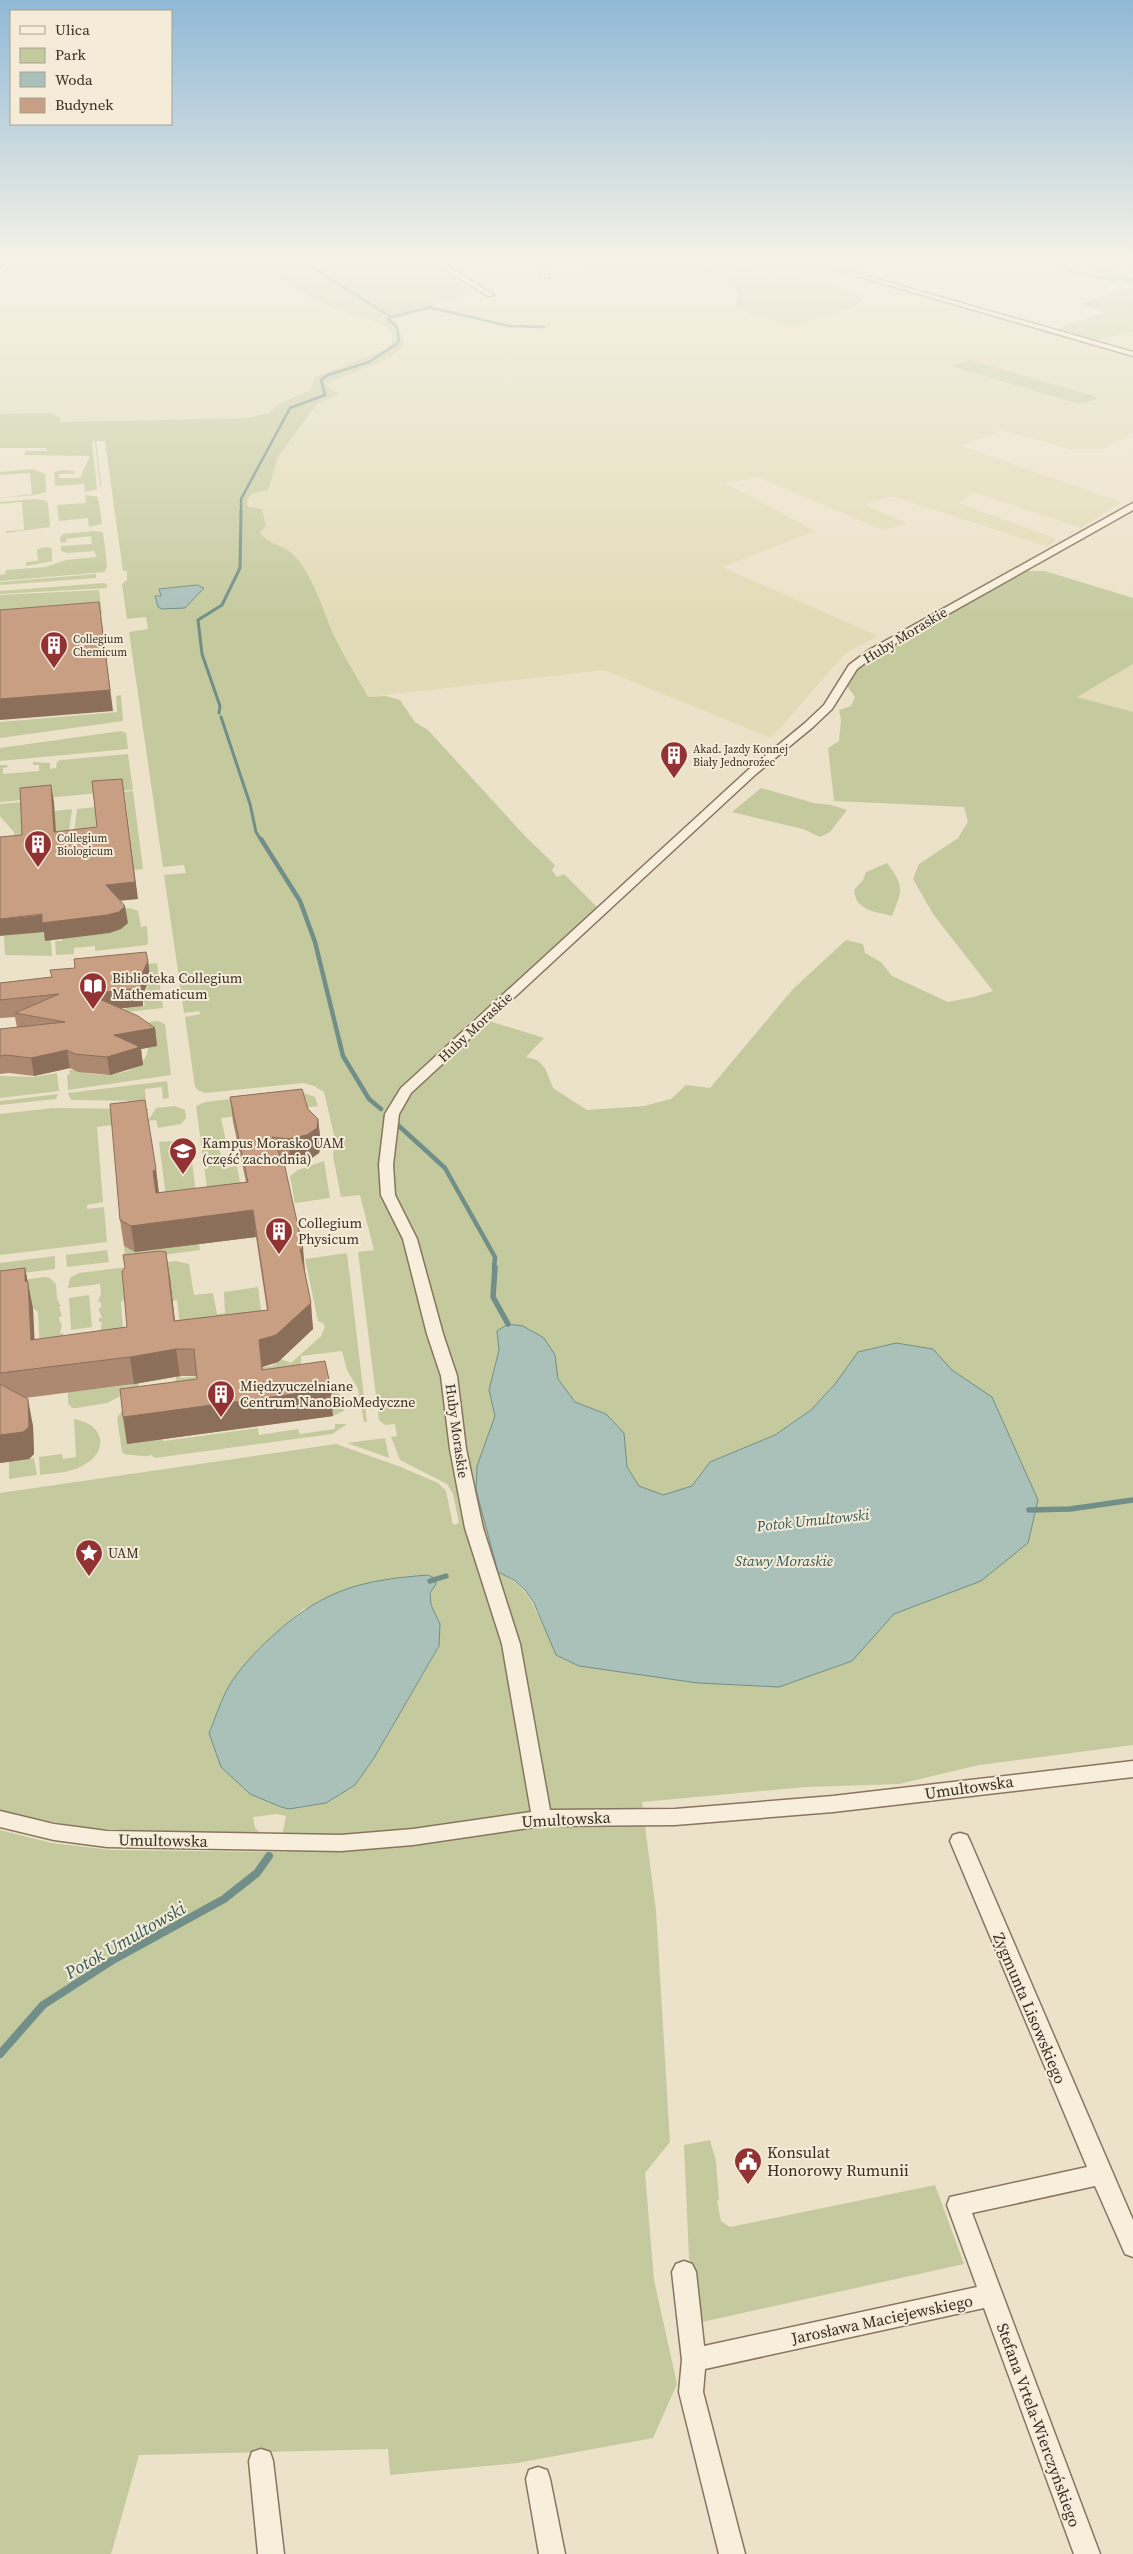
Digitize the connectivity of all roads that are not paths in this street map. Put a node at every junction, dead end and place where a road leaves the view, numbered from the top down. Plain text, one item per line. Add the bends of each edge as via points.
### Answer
1 (1133, 506) edge
2 (1133, 1769) edge
3 (542, 1818) junction
4 (0, 1819) edge
5 (960, 1841) dead end
6 (1101, 2174) junction
7 (1133, 2246) edge
8 (684, 2272) dead end
9 (992, 2295) junction
10 (694, 2360) junction
11 (261, 2461) dead end
12 (538, 2479) dead end
13 (271, 2554) edge
14 (552, 2554) edge
15 (732, 2554) edge
16 (1088, 2554) edge

1 - 3 street, Huby Moraskie via 872,652 853,668 828,707 752,772 406,1091 392,1114 386,1166 388,1195 410,1239 449,1376 458,1449 470,1508 511,1644
2 - 3 street, Umultowska via 833,1804 675,1817
3 - 4 street, Umultowska via 413,1837 342,1843 106,1839 54,1832
5 - 6 street, Zygmunta Lisowskiego
6 - 7 street
6 - 9 street, Jarosława Maciejewskiego via 958,2205
8 - 10 street
9 - 10 street, Jarosława Maciejewskiego
9 - 16 street, Stefana Vrtela-Wierczyńskiego
10 - 15 street via 691,2392
11 - 13 street
12 - 14 street

